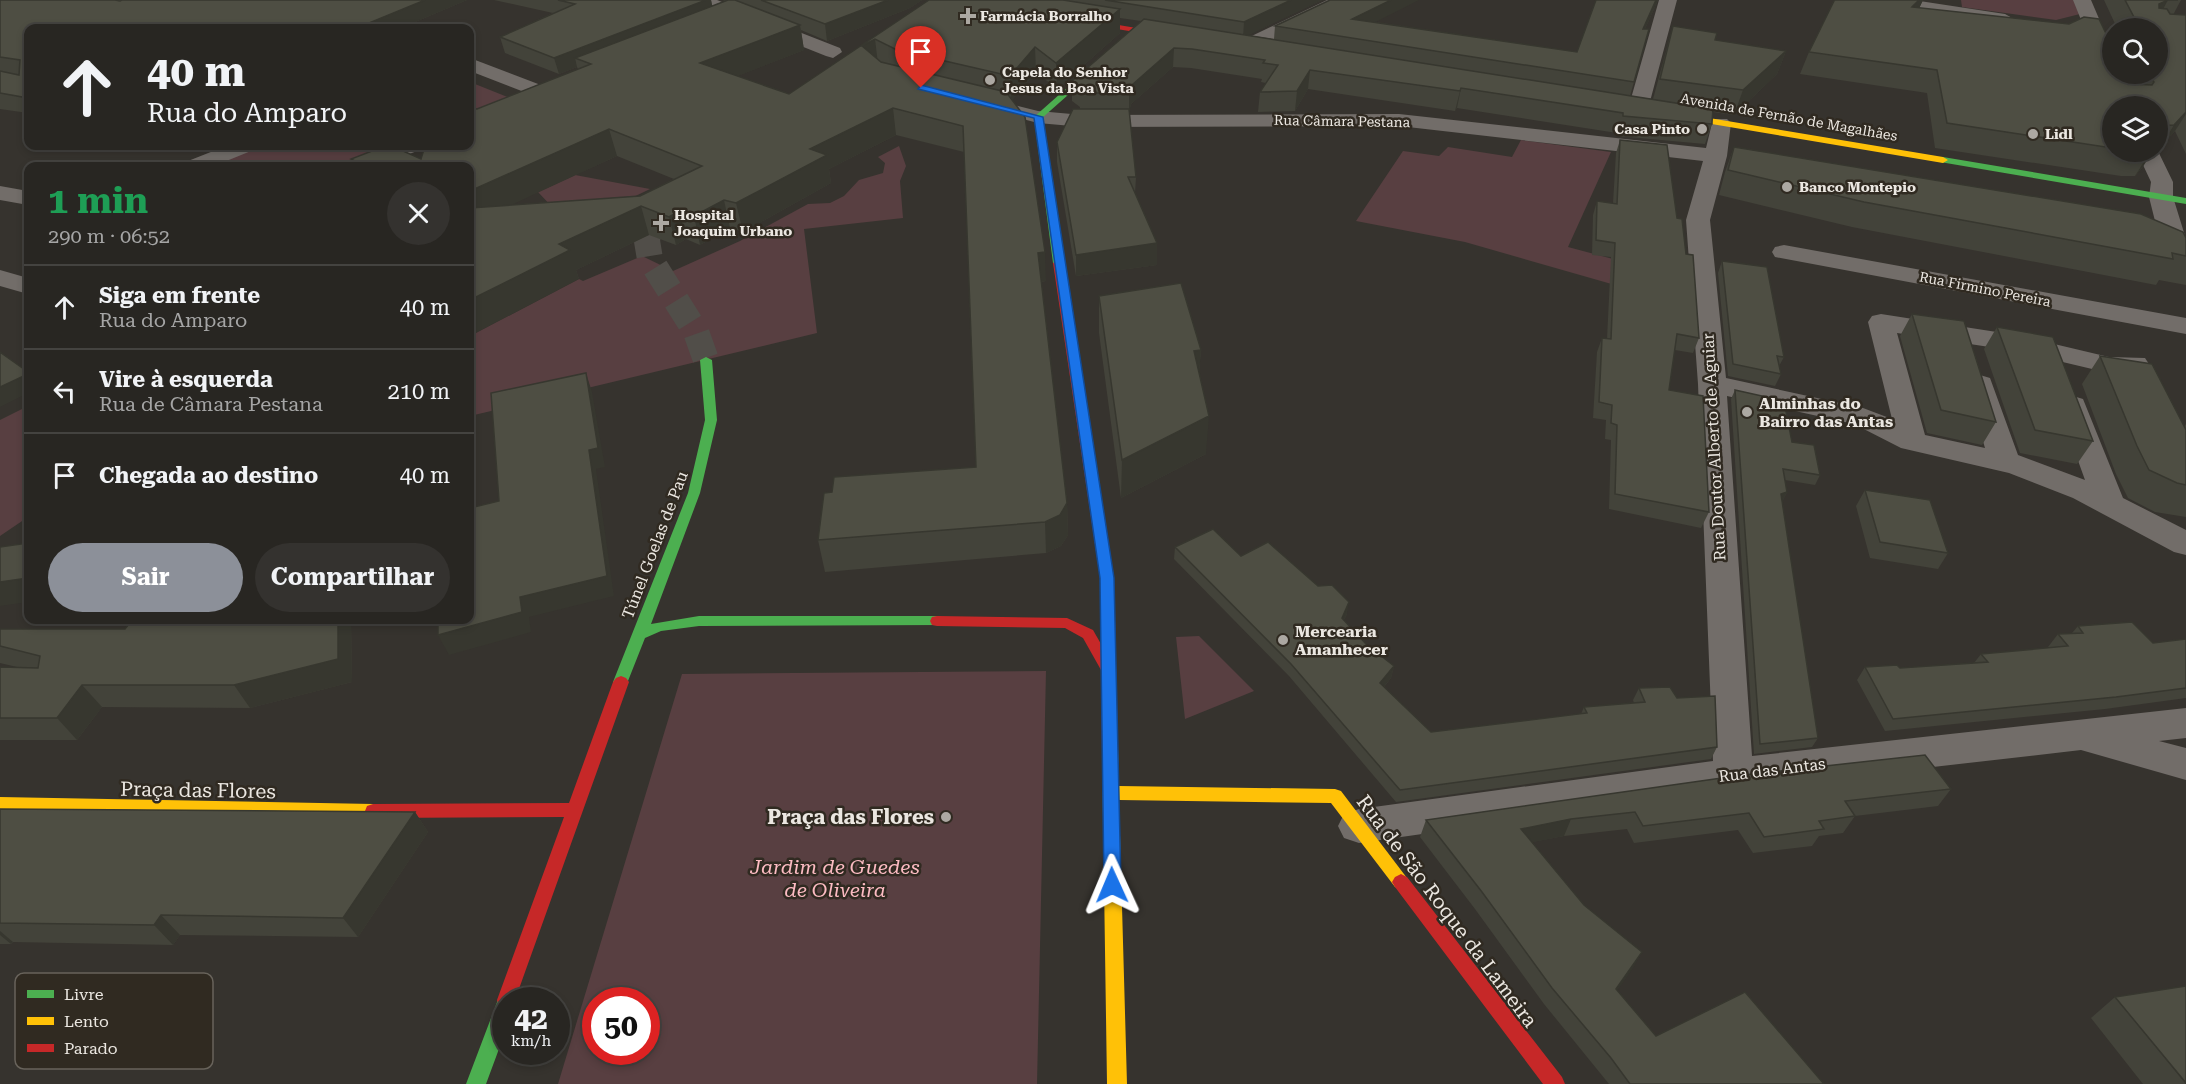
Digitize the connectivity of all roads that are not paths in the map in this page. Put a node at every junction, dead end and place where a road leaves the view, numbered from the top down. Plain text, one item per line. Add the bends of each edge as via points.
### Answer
1 (701, 0) edge
2 (1341, 0) edge
3 (1668, 0) edge
4 (1877, 0) edge
5 (2082, 0) edge
6 (733, 15) junction
7 (1068, 18) edge
8 (2025, 22) edge
9 (712, 23) edge
10 (1138, 30) junction
11 (2076, 30) edge
12 (2096, 33) junction
13 (1191, 39) edge
14 (1235, 46) joint
15 (2102, 47) edge
16 (1265, 51) edge
17 (832, 56) dead end
18 (474, 66) edge
19 (561, 82) edge
20 (539, 91) junction
21 (964, 98) edge
22 (509, 103) edge
23 (1633, 108) joint
24 (1038, 117) junction
25 (1720, 123) junction
26 (233, 150) edge
27 (399, 150) edge
28 (1716, 156) junction
29 (205, 162) edge
30 (371, 162) edge
31 (2153, 162) edge
32 (0, 193) edge
33 (24, 197) edge
34 (2161, 197) junction
35 (2186, 201) edge
36 (1784, 252) dead end
37 (2186, 271) edge
38 (0, 278) edge
39 (24, 285) edge
40 (2112, 313) junction
41 (2186, 326) edge
42 (1964, 334) junction
43 (2053, 351) junction
44 (706, 360) tunnel mouth
45 (2135, 364) junction
46 (1712, 384) junction
47 (2150, 392) edge
48 (1912, 441) junction
49 (2005, 462) junction
50 (2110, 505) junction
51 (2186, 544) edge
52 (638, 635) junction
53 (1107, 668) junction
54 (2186, 723) edge
55 (2080, 736) junction
56 (2186, 764) edge
57 (1732, 774) junction
58 (1111, 793) junction
59 (0, 804) edge
60 (575, 810) junction
61 (1359, 826) junction
62 (511, 987) edge
63 (492, 1040) edge
64 (476, 1084) edge
65 (1117, 1084) edge
66 (1555, 1084) edge

1 - 6 street
2 - 14 street
3 - 23 street
4 - 8 street
5 - 12 street
6 - 9 street
6 - 17 street
7 - 10 main road
10 - 13 main road
10 - 24 main road
11 - 12 street
12 - 15 street
14 - 16 main road
18 - 20 street
19 - 20 street
20 - 22 street
21 - 24 street, Rua Câmara Pestana
23 - 25 main road, Avenida de Fernão de Magalhães
24 - 28 street, Rua Câmara Pestana via 1083,121 1399,120
24 - 53 main road via 1107,578
25 - 28 street, Rua Doutor Alberto de Aguiar
25 - 34 main road, Avenida de Fernão de Magalhães
26 - 29 street
27 - 30 street
28 - 46 street, Rua Doutor Alberto de Aguiar via 1698,220
31 - 34 street via 2162,182
32 - 33 street
34 - 35 main road, Avenida de Fernão de Magalhães
34 - 37 street
36 - 40 street, Rua Firmino Pereira
38 - 39 street
40 - 41 street, Rua Firmino Pereira
40 - 45 street
42 - 43 street
42 - 48 street via 1881,322
42 - 49 street
43 - 45 street via 2109,365
43 - 50 street
44 - 52 main road, Túnel Goelas de Pau via 711,420 702,466
45 - 47 street
46 - 48 street via 1863,417
46 - 57 street, Rua Doutor Alberto de Aguiar
48 - 49 street
49 - 50 street via 2084,491
50 - 51 street
52 - 53 main road via 658,626 699,621 1056,621 1085,629
52 - 60 main road
53 - 58 main road
54 - 55 street, Rua das Antas
55 - 56 street
55 - 57 street, Rua das Antas
57 - 61 street, Rua das Antas
58 - 61 main road, Rua de São Roque da Lameira via 1335,796
58 - 65 main road
59 - 60 main road, Praça das Flores via 285,811
60 - 62 main road
61 - 66 main road, Rua de São Roque da Lameira
63 - 64 main road

